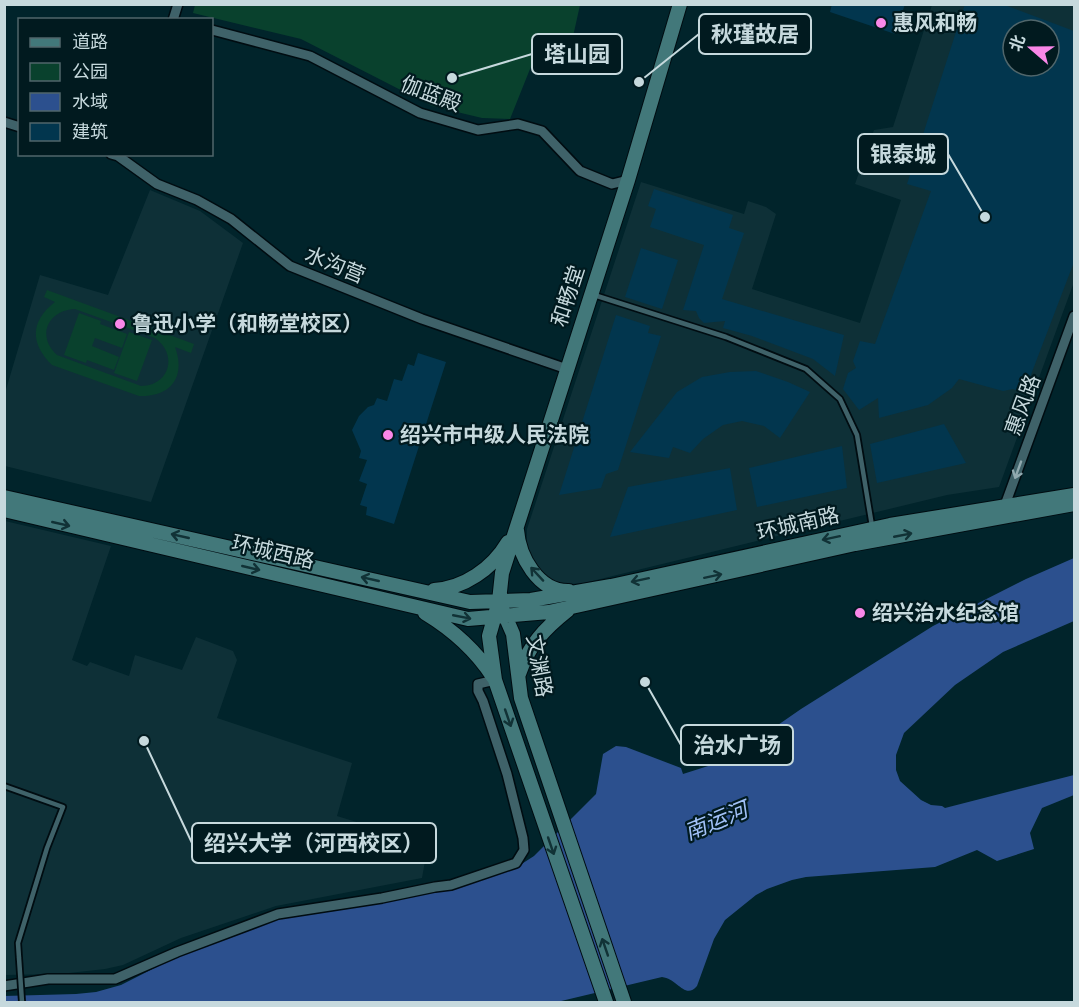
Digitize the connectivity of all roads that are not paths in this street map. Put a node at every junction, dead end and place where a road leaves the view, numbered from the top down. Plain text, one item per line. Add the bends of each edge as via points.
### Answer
1 (178, 4) edge
2 (680, 4) edge
3 (174, 17) edge
4 (213, 30) edge
5 (117, 156) edge
6 (628, 180) junction
7 (591, 294) junction
8 (1074, 316) edge
9 (567, 369) junction
10 (1074, 495) edge
11 (4, 497) edge
12 (1074, 504) edge
13 (1005, 505) junction
14 (4, 510) edge
15 (516, 528) junction
16 (874, 535) junction
17 (408, 588) junction
18 (583, 591) junction
19 (531, 600) joint
20 (499, 601) junction
21 (404, 604) junction
22 (572, 607) junction
23 (532, 615) joint
24 (500, 617) junction
25 (518, 679) junction
26 (495, 680) junction
27 (4, 786) edge
28 (4, 986) edge
29 (22, 1002) edge
30 (606, 1002) edge
31 (624, 1002) edge

1 - 3 street
2 - 6 main road, 和畅堂
4 - 6 street, 伽蓝殿 via 310,56 420,113 478,130 518,124 542,131 580,171 612,184
5 - 9 street, 水沟营 via 157,184 231,219 290,266 422,319
6 - 7 main road, 和畅堂
7 - 9 main road, 和畅堂
7 - 16 lane via 726,337 806,369 840,399 857,435
8 -> 13 street, 惠风路
9 - 15 main road, 和畅堂
10 - 13 main road, 环城南路
17 -> 11 main road, 环城西路
16 -> 12 main road, 环城南路
13 - 16 main road, 环城南路
14 -> 21 main road, 环城西路
15 - 17 main road via 503,551 468,580 451,589
18 -> 15 main road via 563,591 539,579 522,553
15 - 20 main road, 和畅堂 via 502,573
16 -> 18 main road, 环城南路
22 -> 16 main road, 环城南路
17 - 20 main road, 环城西路 via 470,602
18 - 19 main road, 环城南路
19 - 20 main road, 环城西路
20 - 24 main road, 文渊路
21 -> 24 main road, 环城西路 via 468,619
21 - 26 main road via 425,613 463,640
22 - 23 main road, 环城南路
22 - 25 main road via 537,639 525,656
23 - 24 main road, 环城西路
24 - 25 main road, 文渊路 via 513,634
24 - 26 main road, 文渊路 via 489,636
31 -> 25 main road, 文渊路 via 521,698
26 - 28 street via 478,684 478,692 507,774 523,838 524,850 516,863 451,885 278,914 114,979 48,979
26 -> 30 main road, 文渊路
27 - 29 lane, bridge via 63,807 18,943

